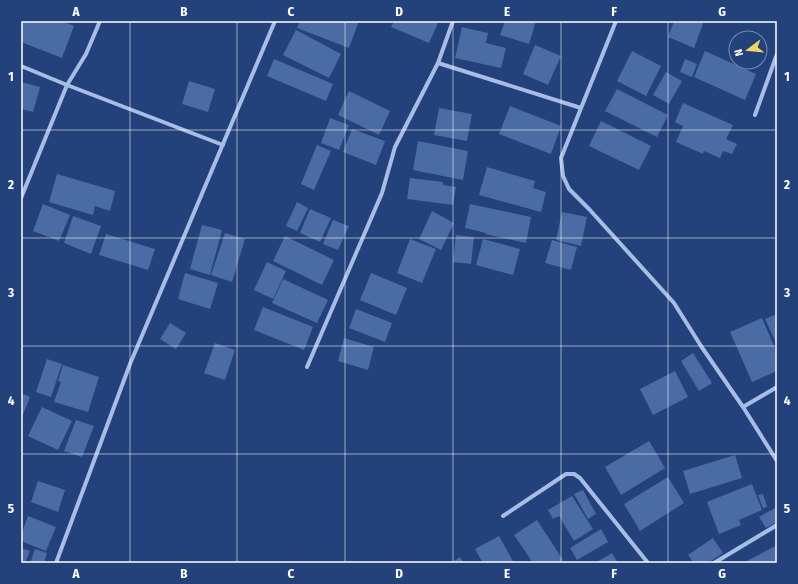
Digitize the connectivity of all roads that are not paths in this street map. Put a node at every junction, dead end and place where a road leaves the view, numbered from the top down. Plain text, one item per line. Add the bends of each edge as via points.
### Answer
1 (100, 21) edge
2 (275, 21) edge
3 (453, 21) edge
4 (616, 21) edge
5 (777, 54) edge
6 (438, 63) junction
7 (21, 66) edge
8 (67, 85) junction
9 (581, 108) junction
10 (755, 115) dead end
11 (223, 146) junction
12 (21, 198) edge
13 (307, 367) dead end
14 (777, 386) edge
15 (743, 407) junction
16 (777, 461) edge
17 (503, 516) dead end
18 (777, 525) edge
19 (56, 563) edge
20 (648, 563) edge
21 (714, 563) edge

1 - 8 street via 86,54
2 - 11 street
3 - 6 street
4 - 9 street
5 - 10 street
6 - 9 street
6 - 13 street via 395,147 382,193
7 - 8 street
8 - 11 street
8 - 12 street
9 - 15 street via 561,158 563,176 569,189 674,303
11 - 19 street via 130,364
14 - 15 street
15 - 16 street
17 - 20 street via 566,474 574,474 580,478
18 - 21 street

